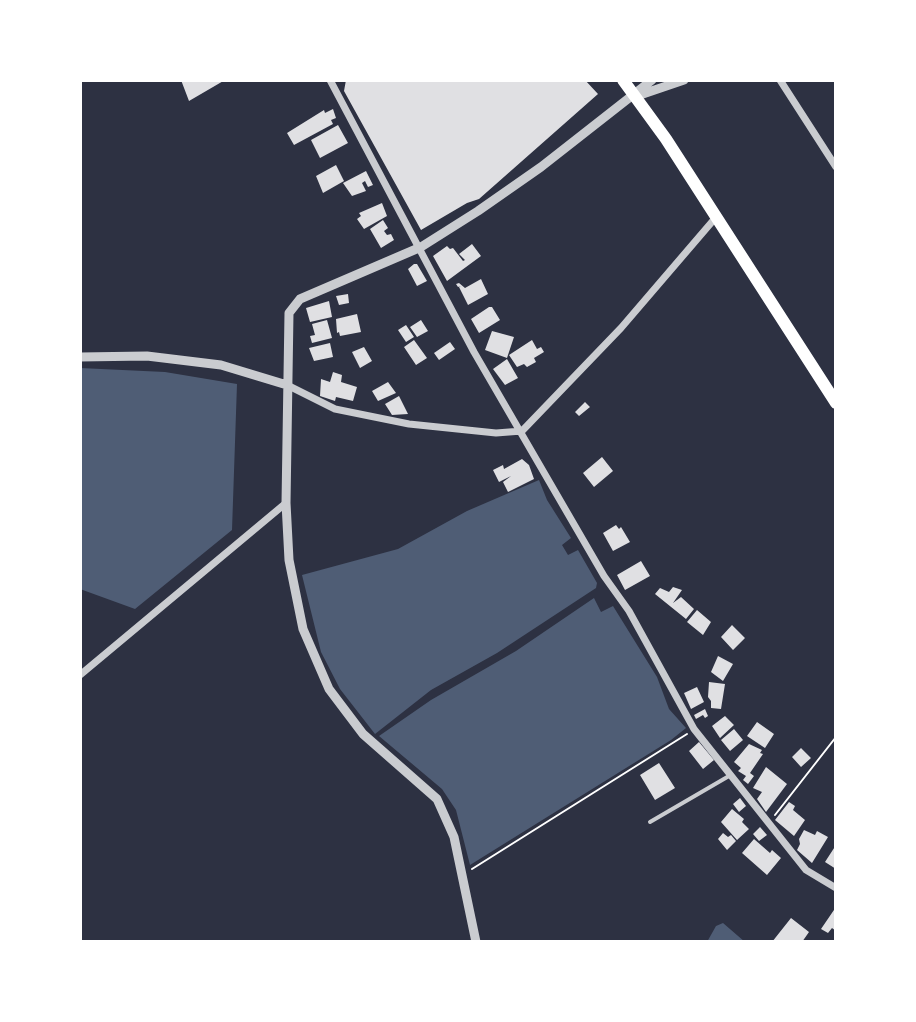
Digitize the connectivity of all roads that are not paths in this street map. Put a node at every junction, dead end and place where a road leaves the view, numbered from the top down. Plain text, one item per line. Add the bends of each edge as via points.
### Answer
1 (330, 80) edge
2 (623, 80) edge
3 (652, 80) edge
4 (684, 80) edge
5 (780, 80) edge
6 (634, 97) junction
7 (836, 167) edge
8 (717, 216) junction
9 (421, 247) junction
10 (80, 357) edge
11 (287, 385) junction
12 (832, 387) edge
13 (836, 403) edge
14 (522, 431) junction
15 (286, 503) junction
16 (80, 675) edge
17 (731, 775) junction
18 (650, 822) dead end
19 (836, 888) edge
20 (476, 942) edge

1 - 9 street
2 - 6 highway
3 - 6 street
4 - 6 street
5 - 7 street
6 - 8 highway
6 - 9 street
8 - 12 highway
8 - 14 street via 621,328
9 - 11 street via 300,299 289,313
9 - 14 street via 474,352
10 - 11 street via 147,356 221,365
11 - 14 street via 335,409 409,424
11 - 15 street
12 - 13 highway
14 - 17 street via 694,729
15 - 16 street
15 - 20 street via 289,560 303,629 329,689 363,734 437,799 454,837
17 - 18 lane
17 - 19 street via 806,870

